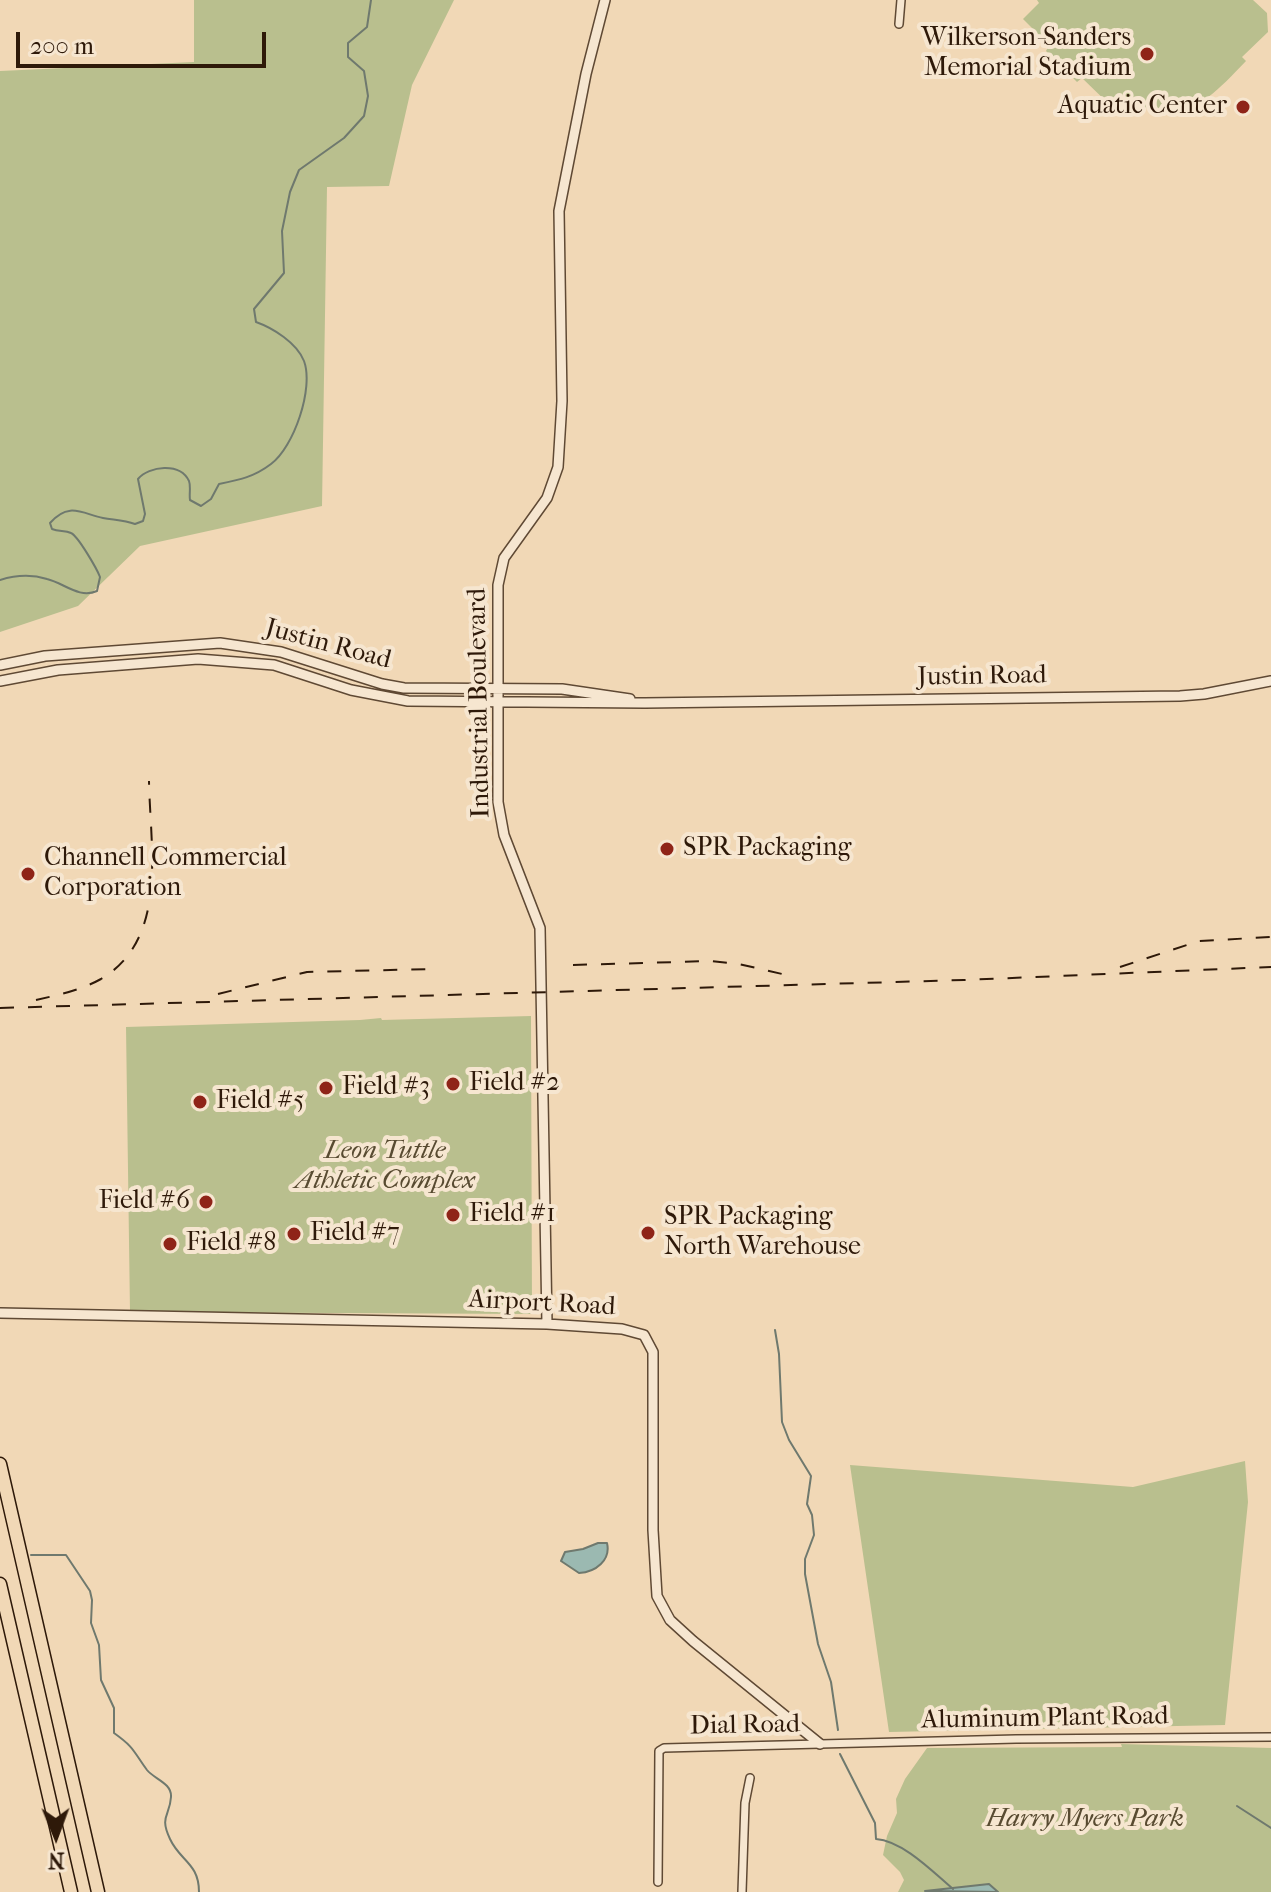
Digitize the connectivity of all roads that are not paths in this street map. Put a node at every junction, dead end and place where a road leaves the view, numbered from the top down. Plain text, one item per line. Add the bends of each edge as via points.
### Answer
1 (605, 0) edge
2 (901, 0) edge
3 (899, 24) dead end
4 (0, 665) edge
5 (356, 676) junction
6 (0, 681) edge
7 (1271, 681) edge
8 (499, 689) junction
9 (351, 690) junction
10 (499, 703) junction
11 (645, 703) junction
12 (0, 1313) edge
13 (547, 1324) junction
14 (0, 1464) edge
15 (0, 1584) edge
16 (1271, 1737) edge
17 (820, 1744) junction
18 (750, 1778) dead end
19 (72, 1783) junction
20 (48, 1788) junction
21 (658, 1882) dead end
22 (71, 1892) edge
23 (98, 1892) edge
24 (742, 1892) edge

1 - 8 street, Industrial Boulevard via 559,211 558,467 547,498 504,558 498,598
2 - 3 street
4 - 5 street, Justin Road via 45,656 220,643 281,652
5 - 8 street, Justin Road via 404,688
5 - 9 street
6 - 9 street, Justin Road via 58,670 198,659 274,665
7 - 11 street, Justin Road via 1180,696
8 - 10 street, Industrial Boulevard
8 - 11 street, Justin Road via 562,689
9 - 10 street, Justin Road via 408,701
10 - 11 street, Justin Road
10 - 13 street, Industrial Boulevard via 501,823 540,928
12 - 13 street, Airport Road
13 - 17 street, Airport Road via 644,1335 653,1352 657,1596 670,1620
14 - 19 main road
15 - 20 main road
16 - 17 street, Aluminum Plant Road
17 - 21 street, Dial Road via 661,1749
18 - 24 street
19 - 20 main road
19 - 23 main road
20 - 22 main road

